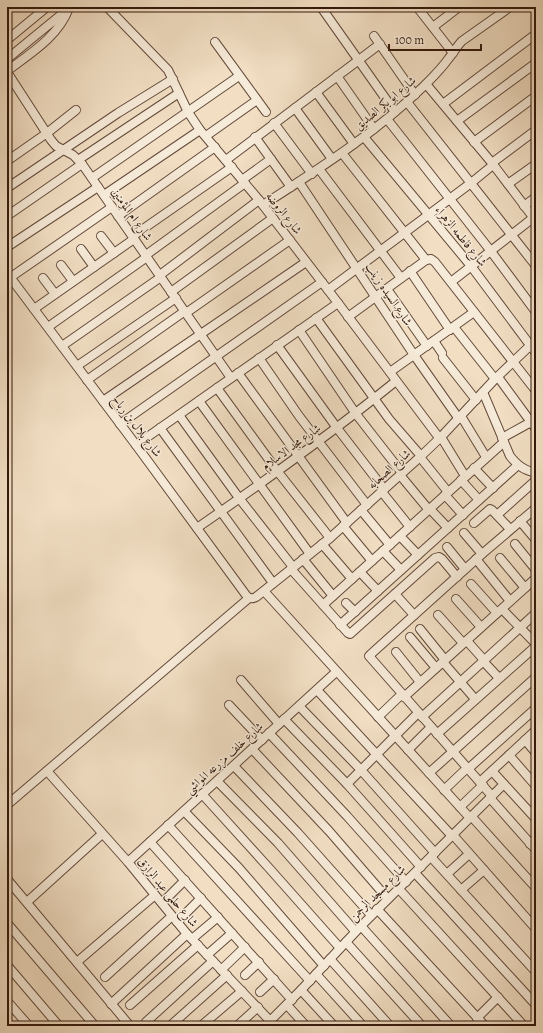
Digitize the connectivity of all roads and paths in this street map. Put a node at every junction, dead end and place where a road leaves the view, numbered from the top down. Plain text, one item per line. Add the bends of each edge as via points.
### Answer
1 (47, 7) edge
2 (107, 7) edge
3 (321, 7) edge
4 (417, 7) edge
5 (459, 7) edge
6 (510, 7) edge
7 (70, 8) edge
8 (433, 27) junction
9 (536, 34) edge
10 (374, 36) dead end
11 (7, 40) edge
12 (215, 42) dead end
13 (380, 44) junction
14 (453, 53) junction
15 (7, 59) edge
16 (358, 60) junction
17 (536, 63) edge
18 (7, 71) edge
19 (239, 76) junction
20 (337, 76) junction
21 (173, 79) junction
22 (426, 84) junction
23 (316, 92) junction
24 (179, 93) junction
25 (415, 94) junction
26 (536, 96) edge
27 (257, 100) junction
28 (407, 102) junction
29 (443, 104) junction
30 (295, 108) junction
31 (76, 110) dead end
32 (188, 112) junction
33 (266, 112) dead end
34 (395, 112) junction
35 (387, 119) junction
36 (457, 122) junction
37 (274, 123) junction
38 (374, 129) junction
39 (200, 130) junction
40 (536, 130) edge
41 (47, 133) junction
42 (206, 136) junction
43 (364, 137) junction
44 (256, 138) junction
45 (474, 142) junction
46 (354, 144) junction
47 (215, 147) junction
48 (64, 151) junction
49 (342, 153) junction
50 (271, 159) junction
51 (332, 159) junction
52 (226, 160) junction
53 (7, 161) edge
54 (80, 162) junction
55 (492, 164) junction
56 (536, 164) edge
57 (232, 167) junction
58 (315, 171) junction
59 (92, 178) junction
60 (244, 181) junction
61 (299, 182) junction
62 (471, 183) junction
63 (508, 184) junction
64 (98, 187) junction
65 (291, 187) junction
66 (7, 188) edge
67 (104, 195) junction
68 (536, 197) edge
69 (450, 199) junction
70 (261, 203) junction
71 (112, 206) junction
72 (524, 206) junction
73 (429, 215) junction
74 (7, 216) edge
75 (118, 216) junction
76 (273, 218) junction
77 (535, 219) edge
78 (405, 233) junction
79 (512, 234) junction
80 (101, 236) dead end
81 (133, 238) junction
82 (290, 240) junction
83 (7, 248) edge
84 (81, 249) dead end
85 (490, 250) junction
86 (381, 251) junction
87 (114, 253) junction
88 (146, 256) junction
89 (426, 260) junction
90 (306, 262) junction
91 (61, 265) dead end
92 (471, 266) junction
93 (536, 266) edge
94 (94, 267) junction
95 (357, 269) junction
96 (410, 271) junction
97 (9, 275) edge
98 (160, 276) junction
99 (43, 278) dead end
100 (401, 278) junction
101 (74, 281) junction
102 (322, 282) junction
103 (451, 282) junction
104 (387, 289) junction
105 (328, 290) junction
106 (55, 294) junction
107 (174, 295) junction
108 (376, 296) junction
109 (338, 303) junction
110 (34, 309) junction
111 (185, 312) junction
112 (474, 312) junction
113 (536, 312) edge
114 (348, 317) junction
115 (316, 318) junction
116 (48, 327) junction
117 (452, 328) junction
118 (299, 330) junction
119 (201, 334) junction
120 (533, 343) edge
121 (430, 344) junction
122 (277, 345) junction
123 (62, 346) junction
124 (536, 353) edge
125 (414, 355) junction
126 (216, 356) junction
127 (259, 358) junction
128 (513, 362) junction
129 (77, 366) junction
130 (390, 372) junction
131 (238, 373) junction
132 (231, 378) junction
133 (496, 378) junction
134 (87, 380) junction
135 (396, 381) junction
136 (217, 388) junction
137 (536, 391) edge
138 (483, 392) junction
139 (374, 399) junction
140 (476, 400) junction
141 (103, 401) junction
142 (199, 401) junction
143 (356, 414) junction
144 (179, 415) junction
145 (460, 418) junction
146 (120, 424) junction
147 (534, 425) edge
148 (160, 428) junction
149 (337, 428) junction
150 (440, 438) junction
151 (503, 440) junction
152 (318, 442) junction
153 (136, 445) junction
154 (299, 456) junction
155 (420, 457) junction
156 (486, 457) junction
157 (518, 465) junction
158 (474, 468) junction
159 (278, 472) junction
160 (536, 472) edge
161 (401, 474) junction
162 (463, 478) junction
163 (536, 480) edge
164 (260, 484) junction
165 (493, 488) junction
166 (383, 491) junction
167 (447, 494) junction
168 (239, 498) junction
169 (479, 500) junction
170 (364, 508) junction
171 (536, 508) edge
172 (429, 510) junction
173 (221, 511) junction
174 (463, 515) junction
175 (497, 515) junction
176 (520, 521) junction
177 (474, 523) dead end
178 (345, 524) junction
179 (410, 527) junction
180 (197, 528) junction
181 (448, 528) junction
182 (510, 529) junction
183 (464, 533) dead end
184 (400, 536) junction
185 (330, 538) junction
186 (536, 540) edge
187 (322, 544) junction
188 (515, 544) dead end
189 (390, 545) junction
190 (447, 547) dead end
191 (383, 551) junction
192 (310, 554) junction
193 (418, 555) junction
194 (479, 557) junction
195 (500, 558) dead end
196 (303, 559) junction
197 (372, 561) junction
198 (292, 568) junction
199 (465, 569) junction
200 (401, 570) junction
201 (536, 570) edge
202 (360, 572) junction
203 (457, 576) junction
204 (536, 578) edge
205 (352, 579) junction
206 (273, 584) junction
207 (471, 584) dead end
208 (525, 588) junction
209 (264, 591) junction
210 (378, 591) junction
211 (395, 594) junction
212 (333, 596) junction
213 (247, 597) junction
214 (456, 599) dead end
215 (510, 601) junction
216 (346, 603) dead end
217 (323, 605) junction
218 (500, 611) junction
219 (354, 612) junction
220 (536, 613) edge
221 (438, 614) dead end
222 (414, 615) junction
223 (340, 625) junction
224 (481, 627) junction
225 (520, 627) junction
226 (420, 628) dead end
227 (410, 637) dead end
228 (465, 642) junction
229 (536, 645) edge
230 (396, 652) dead end
231 (484, 660) junction
232 (444, 661) junction
233 (436, 668) junction
234 (336, 672) junction
235 (536, 676) edge
236 (499, 678) junction
237 (241, 680) dead end
238 (420, 682) junction
239 (460, 682) junction
240 (317, 690) junction
241 (403, 696) junction
242 (476, 699) junction
243 (229, 705) dead end
244 (299, 706) junction
245 (536, 708) edge
246 (420, 715) junction
247 (378, 718) junction
248 (282, 722) junction
249 (431, 727) junction
250 (536, 730) edge
251 (269, 733) junction
252 (437, 734) junction
253 (395, 736) junction
254 (262, 740) junction
255 (525, 740) junction
256 (252, 749) junction
257 (408, 750) junction
258 (452, 751) junction
259 (536, 753) edge
260 (377, 755) junction
261 (509, 755) junction
262 (234, 766) junction
263 (468, 768) junction
264 (361, 770) junction
265 (47, 771) junction
266 (492, 771) junction
267 (429, 773) junction
268 (217, 781) junction
269 (347, 784) junction
270 (481, 784) junction
271 (504, 784) junction
272 (536, 786) edge
273 (444, 790) junction
274 (202, 794) junction
275 (491, 797) junction
276 (7, 805) edge
277 (460, 807) junction
278 (184, 811) junction
279 (471, 817) junction
280 (536, 819) edge
281 (168, 825) junction
282 (102, 834) junction
283 (453, 836) junction
284 (150, 842) junction
285 (534, 844) edge
286 (469, 854) junction
287 (433, 855) junction
288 (128, 862) junction
289 (418, 870) junction
290 (484, 870) junction
291 (447, 874) junction
292 (7, 879) edge
293 (185, 880) junction
294 (406, 882) junction
295 (398, 888) junction
296 (536, 888) edge
297 (461, 890) junction
298 (155, 895) junction
299 (201, 898) junction
300 (388, 899) junction
301 (27, 902) junction
302 (162, 903) junction
303 (377, 909) junction
304 (371, 915) junction
305 (218, 917) junction
306 (175, 919) junction
307 (7, 923) edge
308 (358, 929) junction
309 (536, 929) edge
310 (232, 933) junction
311 (192, 939) junction
312 (346, 942) junction
313 (245, 947) junction
314 (340, 948) junction
315 (210, 958) junction
316 (330, 959) junction
317 (77, 962) junction
318 (259, 962) junction
319 (7, 965) edge
320 (324, 966) junction
321 (224, 972) junction
322 (536, 972) edge
323 (316, 974) junction
324 (245, 975) dead end
325 (105, 977) dead end
326 (274, 979) junction
327 (310, 981) junction
328 (301, 990) junction
329 (242, 991) junction
330 (260, 992) dead end
331 (498, 998) junction
332 (7, 1001) edge
333 (290, 1002) junction
334 (111, 1004) junction
335 (130, 1005) dead end
336 (536, 1005) edge
337 (258, 1007) junction
338 (477, 1018) junction
339 (146, 1022) dead end
340 (271, 1024) edge
341 (29, 1026) edge
342 (59, 1026) edge
343 (95, 1026) edge
344 (130, 1026) edge
345 (170, 1026) edge
346 (201, 1026) edge
347 (237, 1026) edge
348 (306, 1026) edge
349 (334, 1026) edge
350 (364, 1026) edge
351 (390, 1026) edge
352 (422, 1026) edge
353 (451, 1026) edge
354 (485, 1026) edge
355 (524, 1026) edge

1 - 11 street
2 - 21 street, شارع الروضه via 168,70
3 - 16 street
4 - 8 street
5 - 8 street
6 - 14 street, شارع ابو بكر الصديق via 462,41
7 - 15 street
7 - 18 street via 51,37
8 - 14 street
9 - 29 street
10 - 13 street
12 - 19 street
13 - 16 street
13 - 25 street
14 - 22 street, شارع ابو بكر الصديق
16 - 20 street
16 - 34 street
17 - 36 street
18 - 41 street, شارع ام المؤمنين
19 - 27 street
19 - 32 street
20 - 23 street
20 - 38 street
21 - 24 street, شارع الروضه
21 - 48 street
22 - 25 street, شارع ابو بكر الصديق
22 - 29 street
23 - 30 street
23 - 46 street
24 - 32 street, شارع الروضه
24 - 54 street
25 - 28 street, شارع ابو بكر الصديق
26 - 45 street
27 - 33 street
27 - 42 street
28 - 34 street, شارع ابو بكر الصديق
28 - 62 street
29 - 36 street
30 - 37 street
30 - 51 street
31 - 41 street
32 - 39 street, شارع الروضه
32 - 59 street
34 - 35 street, شارع ابو بكر الصديق
35 - 38 street, شارع ابو بكر الصديق
35 - 69 street
36 - 45 street
37 - 44 street
37 - 58 street
38 - 43 street, شارع ابو بكر الصديق
39 - 42 street, شارع الروضه
39 - 67 street
40 - 55 street
41 - 48 street, شارع ام المؤمنين via 56,146
41 - 53 street
42 - 47 street, شارع الروضه
43 - 46 street, شارع ابو بكر الصديق
43 - 73 street, شارع فاطمه الزهراء
44 - 50 street
44 - 52 street
45 - 55 street
46 - 49 street, شارع ابو بكر الصديق
47 - 52 street, شارع الروضه
47 - 75 street
48 - 54 street, شارع ام المؤمنين
48 - 66 street
49 - 51 street, شارع ابو بكر الصديق
49 - 78 street
50 - 60 street
50 - 65 street
51 - 58 street, شارع ابو بكر الصديق
52 - 57 street, شارع الروضه
54 - 59 street, شارع ام المؤمنين
54 - 74 street
55 - 62 street
55 - 63 street
56 - 63 street
57 - 60 street, شارع الروضه
57 - 81 street
58 - 61 street, شارع ابو بكر الصديق
58 - 86 street
59 - 64 street, شارع ام المؤمنين
60 - 70 street, شارع الروضه
60 - 88 street
61 - 65 street, شارع ابو بكر الصديق
61 - 95 street, شارع السيده زينب
62 - 69 street
62 - 79 street
63 - 72 street
64 - 67 street, شارع ام المؤمنين
64 - 83 street
65 - 70 street, شارع ابو بكر الصديق
67 - 71 street, شارع ام المؤمنين
68 - 72 street
69 - 73 street
69 - 85 street
70 - 76 street, شارع الروضه
70 - 98 street, شارع ابو بكر الصديق
71 - 75 street, شارع ام المؤمنين
71 - 97 street
72 - 77 street
73 - 78 street
73 - 92 street, شارع فاطمه الزهراء
75 - 81 street, شارع ام المؤمنين
76 - 82 street, شارع الروضه
76 - 107 street
77 - 79 street
78 - 86 street
78 - 89 street
79 - 85 street
79 - 93 street
80 - 87 street
81 - 87 street
81 - 88 street, شارع ام المؤمنين
82 - 90 street, شارع الروضه
82 - 111 street
84 - 94 street
85 - 92 street
85 - 113 street
86 - 95 street
86 - 100 street
87 - 94 street
88 - 98 street, شارع ام المؤمنين
88 - 116 street
89 - 96 street
89 - 103 street via 433,260
90 - 102 street, شارع الروضه
90 - 119 street
91 - 101 street
92 - 103 street
92 - 120 street, شارع فاطمه الزهراء
94 - 101 street
95 - 105 street
95 - 108 street, شارع السيده زينب
96 - 100 street
96 - 117 street
97 - 110 street, شارع بلال بن رباح
98 - 107 street, شارع ام المؤمنين
98 - 123 street, شارع ابو بكر الصديق
99 - 106 street
100 - 104 street
101 - 106 street
102 - 105 street, شارع الروضه
102 - 126 street
103 - 112 street
104 - 108 street
104 - 121 street
105 - 109 street, شارع الروضه
106 - 110 street
107 - 111 street, شارع ام المؤمنين
107 - 129 street
108 - 114 street
108 - 125 street, شارع السيده زينب
109 - 114 street, شارع الروضه
109 - 115 street
110 - 116 street, شارع بلال بن رباح
111 - 119 street, شارع ام المؤمنين
111 - 134 street
112 - 117 street
112 - 128 street
114 - 130 street, شارع الروضه
115 - 118 street
115 - 139 street
116 - 123 street, شارع بلال بن رباح
117 - 121 street
117 - 133 street
118 - 122 street
118 - 143 street
119 - 126 street, شارع ام المؤمنين
119 - 141 street
120 - 124 street, شارع فاطمه الزهراء
120 - 128 street, شارع الصحابه
121 - 125 street
121 - 140 street via 443,356
122 - 127 street
122 - 149 street
123 - 129 street, شارع بلال بن رباح
125 - 130 street
125 - 145 street, شارع السيده زينب
126 - 132 street, شارع ام المؤمنين
126 - 146 street
127 - 131 street
127 - 152 street
128 - 133 street, شارع الصحابه
128 - 137 street
129 - 134 street, شارع بلال بن رباح
130 - 135 street, شارع الروضه
131 - 132 street
131 - 154 street
132 - 136 street
133 - 138 street, شارع الصحابه
133 - 147 street
134 - 141 street, شارع بلال بن رباح
135 - 139 street, شارع مجد الاسلام
135 - 150 street, شارع الروضه
136 - 142 street
136 - 159 street
138 - 140 street, شارع الصحابه
138 - 151 street
139 - 143 street, شارع مجد الاسلام
139 - 155 street
140 - 145 street, شارع الصحابه
141 - 146 street, شارع بلال بن رباح
142 - 144 street
142 - 164 street
143 - 149 street, شارع مجد الاسلام
143 - 161 street
144 - 148 street
144 - 168 street
145 - 150 street, شارع الصحابه
145 - 156 street, شارع السيده زينب
146 - 153 street, شارع بلال بن رباح
147 - 151 street
148 - 153 street
148 - 173 street
149 - 152 street, شارع مجد الاسلام
149 - 166 street
150 - 155 street, شارع الصحابه
150 - 162 street, شارع الروضه
151 - 156 street
151 - 157 street via 510,456
152 - 154 street, شارع مجد الاسلام
152 - 170 street
153 - 180 street, شارع بلال بن رباح
154 - 159 street, شارع مجد الاسلام
154 - 178 street
155 - 161 street, شارع الصحابه
155 - 167 street
156 - 158 street
157 - 160 street
157 - 165 street
158 - 162 street
158 - 165 street
159 - 164 street, شارع مجد الاسلام
159 - 185 street
161 - 166 street, شارع الصحابه
161 - 172 street
162 - 167 street
162 - 169 street, شارع الروضه
163 - 175 street
164 - 168 street, شارع مجد الاسلام
164 - 192 street
165 - 169 street
166 - 170 street, شارع الصحابه
166 - 179 street
167 - 172 street
167 - 174 street
168 - 173 street, شارع مجد الاسلام
168 - 198 street
169 - 174 street
170 - 178 street, شارع الصحابه
170 - 189 street
171 - 176 street
172 - 179 street
172 - 181 street
173 - 180 street, شارع مجد الاسلام
173 - 206 street
174 - 181 street
175 - 177 street via 490,509
175 - 182 street
176 - 182 street
176 - 186 street
178 - 185 street, شارع الصحابه
178 - 197 street
179 - 184 street
180 - 213 street, شارع بلال بن رباح
181 - 193 street
182 - 194 street
183 - 194 street
184 - 189 street
184 - 193 street
185 - 187 street, شارع الصحابه
187 - 192 street, شارع الصحابه
187 - 205 street
188 - 201 street
189 - 191 street
190 - 199 street
191 - 197 street
191 - 200 street
192 - 196 street, شارع الصحابه
193 - 200 street
194 - 199 street
194 - 215 street
195 - 208 street
196 - 198 street, شارع الصحابه
196 - 212 street
197 - 202 street
198 - 206 street, شارع الصحابه
198 - 217 street
199 - 203 street
200 - 210 street
202 - 205 street
202 - 210 street
203 - 211 street via 442,559 435,558
203 - 222 street
204 - 208 street
205 - 212 street
206 - 209 street, شارع الصحابه
207 - 218 street
208 - 215 street
209 - 213 street, شارع الصحابه via 253,599
209 - 234 street
210 - 219 street
211 - 222 street
211 - 223 street via 353,633 348,633
212 - 217 street
213 - 265 street, شارع الصحابه
214 - 224 street
215 - 218 street
216 - 219 street
217 - 223 street
218 - 224 street
218 - 225 street
219 - 223 street
220 - 225 street
221 - 228 street
222 - 241 street via 369,656
224 - 228 street
225 - 229 street
225 - 231 street
226 - 232 street
227 - 233 street
228 - 231 street
228 - 232 street
229 - 236 street
230 - 238 street
231 - 236 street
231 - 239 street
232 - 233 street
232 - 239 street
233 - 238 street
234 - 240 street, شارع خلف مزرعه المواشي
234 - 247 street
235 - 258 street
236 - 242 street
237 - 248 street
238 - 241 street
239 - 242 street
239 - 246 street
240 - 244 street, شارع خلف مزرعه المواشي
240 - 260 street
241 - 246 street
241 - 247 street
242 - 252 street
243 - 254 street
244 - 248 street, شارع خلف مزرعه المواشي
244 - 264 street
245 - 263 street
246 - 249 street
246 - 253 street
247 - 253 street
248 - 251 street, شارع خلف مزرعه المواشي
248 - 269 street
249 - 252 street
249 - 257 street
250 - 255 street
251 - 254 street, شارع خلف مزرعه المواشي
251 - 294 street
252 - 258 street
253 - 257 street
253 - 260 street
254 - 256 street, شارع خلف مزرعه المواشي
255 - 259 street
255 - 261 street
256 - 262 street, شارع خلف مزرعه المواشي
256 - 300 street
257 - 267 street
258 - 263 street
258 - 267 street
260 - 264 street
260 - 283 street
261 - 266 street
261 - 272 street
262 - 268 street, شارع خلف مزرعه المواشي
262 - 304 street
263 - 270 street
263 - 273 street
264 - 269 street
264 - 287 street
265 - 276 street, شارع الصحابه
265 - 282 street, شارع حلمى عبد الرازق
266 - 270 street
266 - 271 street
267 - 273 street
268 - 274 street, شارع خلف مزرعه المواشي
268 - 308 street
269 - 289 street
270 - 275 street
270 - 277 street
271 - 275 street, شارع مسجد الرحمن
271 - 280 street
273 - 277 street
274 - 278 street, شارع خلف مزرعه المواشي
274 - 314 street
275 - 279 street, شارع مسجد الرحمن
275 - 285 street
277 - 279 street
278 - 281 street, شارع خلف مزرعه المواشي
278 - 320 street via 239,868
279 - 283 street, شارع مسجد الرحمن
279 - 296 street
281 - 284 street, شارع خلف مزرعه المواشي
281 - 327 street
282 - 288 street, شارع حلمى عبد الرازق
282 - 301 street
283 - 286 street
283 - 287 street, شارع مسجد الرحمن
284 - 288 street, شارع خلف مزرعه المواشي
284 - 293 street
286 - 290 street
286 - 291 street
287 - 289 street, شارع مسجد الرحمن
287 - 291 street
288 - 298 street, شارع حلمى عبد الرازق
289 - 294 street, شارع مسجد الرحمن
289 - 336 street
290 - 297 street
290 - 309 street
291 - 297 street
292 - 301 street
293 - 299 street
293 - 302 street
294 - 295 street, شارع مسجد الرحمن
295 - 300 street, شارع مسجد الرحمن
295 - 331 street
297 - 322 street
298 - 302 street, شارع حلمى عبد الرازق
298 - 317 street
299 - 305 street
299 - 306 street
300 - 303 street, شارع مسجد الرحمن
301 - 317 street
302 - 306 street, شارع حلمى عبد الرازق
303 - 304 street, شارع مسجد الرحمن
303 - 338 street
304 - 308 street, شارع مسجد الرحمن
305 - 310 street
305 - 311 street
306 - 311 street, شارع حلمى عبد الرازق
306 - 325 street
307 - 343 street
308 - 312 street, شارع مسجد الرحمن
308 - 353 street
310 - 313 street
310 - 315 street
311 - 315 street, شارع حلمى عبد الرازق
311 - 334 street
311 - 335 street
312 - 314 street, شارع مسجد الرحمن
312 - 352 street
313 - 318 street
313 - 321 street
314 - 316 street, شارع مسجد الرحمن
315 - 321 street, شارع حلمى عبد الرازق
315 - 339 street
316 - 320 street, شارع مسجد الرحمن
316 - 351 street
317 - 334 street
318 - 324 street
318 - 326 street
319 - 342 street
320 - 323 street, شارع مسجد الرحمن
321 - 329 street, شارع حلمى عبد الرازق
321 - 345 street
323 - 327 street, شارع مسجد الرحمن
323 - 350 street
326 - 330 street
326 - 333 street
327 - 328 street, شارع مسجد الرحمن
328 - 333 street, شارع مسجد الرحمن
328 - 349 street
329 - 337 street, شارع حلمى عبد الرازق
329 - 346 street
331 - 338 street
331 - 355 street
332 - 341 street
333 - 340 street, شارع مسجد الرحمن
333 - 348 street
334 - 344 street
337 - 340 street, شارع حلمى عبد الرازق
337 - 347 street
338 - 354 street

